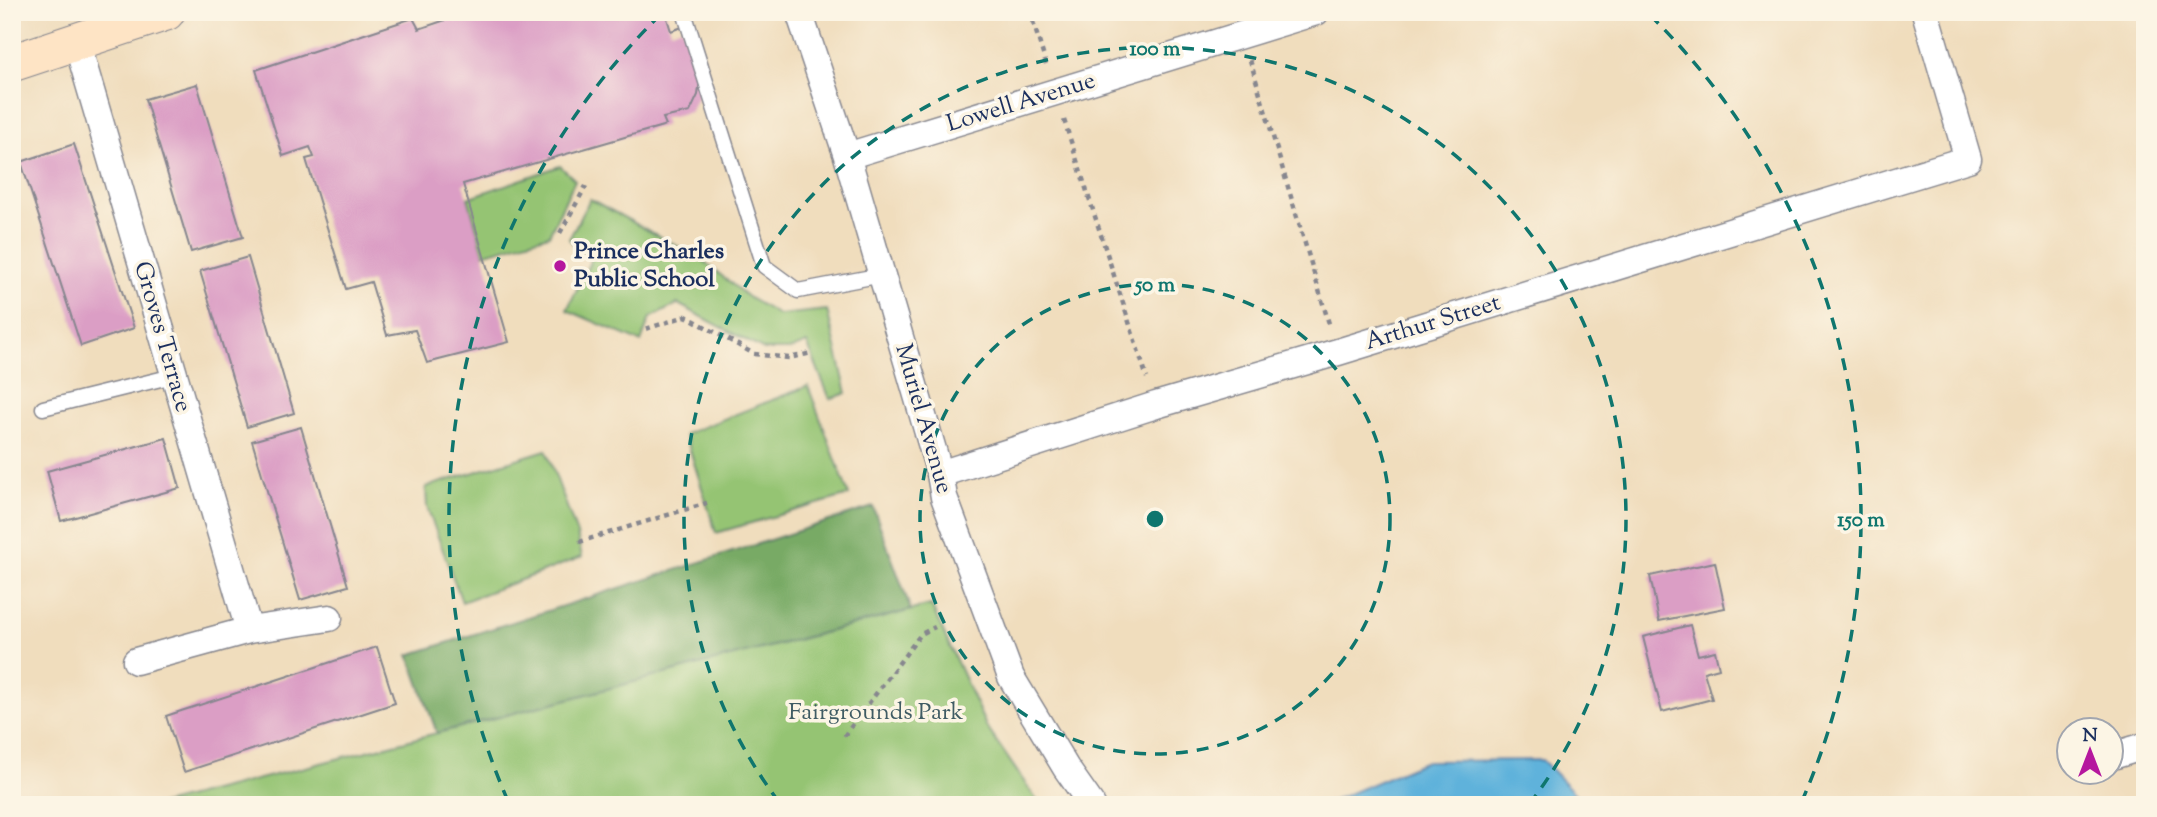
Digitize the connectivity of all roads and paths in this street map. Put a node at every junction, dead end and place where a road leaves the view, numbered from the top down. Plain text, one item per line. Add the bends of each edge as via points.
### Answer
1 (166, 12) edge
2 (684, 12) edge
3 (799, 12) edge
4 (1030, 12) edge
5 (1316, 12) edge
6 (1925, 12) edge
7 (1242, 35) junction
8 (77, 43) junction
9 (12, 63) edge
10 (1055, 92) junction
11 (847, 156) junction
12 (586, 186) dead end
13 (560, 233) dead end
14 (882, 275) junction
15 (646, 329) dead end
16 (1338, 352) junction
17 (811, 353) dead end
18 (173, 376) junction
19 (1156, 405) junction
20 (43, 408) dead end
21 (940, 474) junction
22 (707, 503) dead end
23 (579, 542) dead end
24 (330, 618) dead end
25 (935, 626) dead end
26 (249, 630) junction
27 (136, 661) dead end
28 (844, 736) dead end
29 (2145, 746) edge
30 (2126, 752) edge
31 (631, 796) dead end
32 (627, 805) edge
33 (1092, 805) edge

1 - 8 street
2 - 14 lane via 764,266 798,291
3 - 11 street, Muriel Avenue
4 - 10 path
5 - 7 street, Lowell Avenue
6 - 16 street, Arthur Street via 1968,159
7 - 10 street, Lowell Avenue
7 - 16 path
8 - 9 street
8 - 18 street, Groves Terrace
10 - 11 street, Lowell Avenue
10 - 19 path
11 - 14 street, Muriel Avenue
12 - 13 path
14 - 21 street, Muriel Avenue
15 - 17 path via 686,316 754,354 789,358
16 - 19 street, Arthur Street
18 - 20 lane
18 - 26 street, Groves Terrace
19 - 21 street, Arthur Street
21 - 33 street, Muriel Avenue via 944,497 1011,677
22 - 23 path
24 - 26 street
25 - 28 path via 921,634
26 - 27 street
29 - 30 street
31 - 32 path

